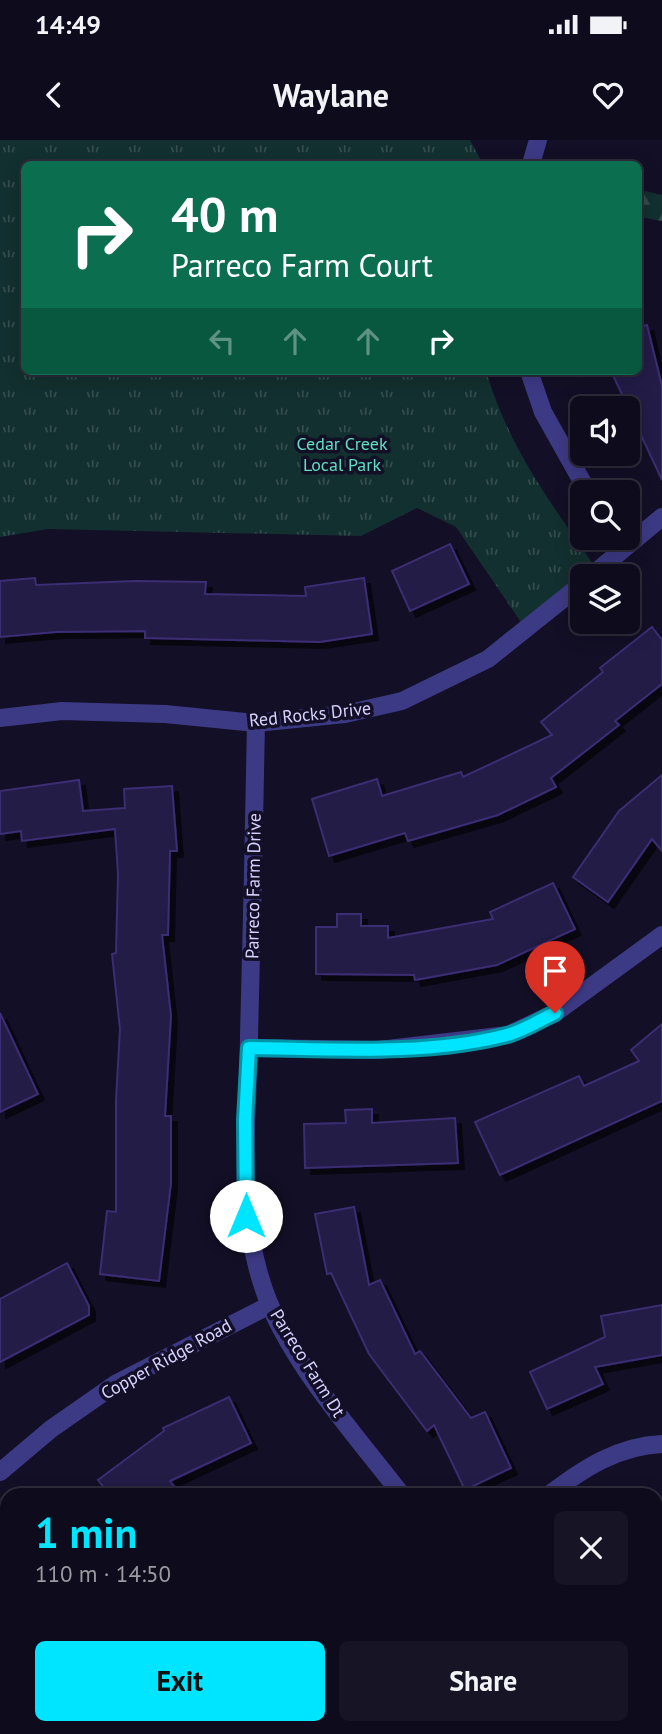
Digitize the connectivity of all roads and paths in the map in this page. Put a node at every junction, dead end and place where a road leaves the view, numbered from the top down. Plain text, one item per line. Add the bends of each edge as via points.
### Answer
1 (538, 140) edge
2 (532, 161) edge
3 (530, 375) edge
4 (581, 480) edge
5 (662, 517) edge
6 (640, 530) edge
7 (613, 550) edge
8 (602, 564) edge
9 (570, 593) edge
10 (0, 718) edge
11 (256, 723) junction
12 (662, 935) edge
13 (249, 1048) junction
14 (270, 1305) junction
15 (662, 1444) edge
16 (0, 1472) edge
17 (396, 1488) edge
18 (558, 1488) edge

1 - 2 street
3 - 4 street via 543,412
5 - 6 street
7 - 8 street
9 - 11 street, Red Rocks Drive via 488,659 402,701 345,714
10 - 11 street, Red Rocks Drive via 62,711
11 - 13 street, Parreco Farm Drive
12 - 13 street via 555,1013 508,1035 379,1049
13 - 14 street, Parreco Farm Dt via 246,1216
14 - 16 street, Copper Ridge Road via 117,1383
14 - 17 street, Parreco Farm Dt via 331,1404
15 - 18 street via 610,1454

